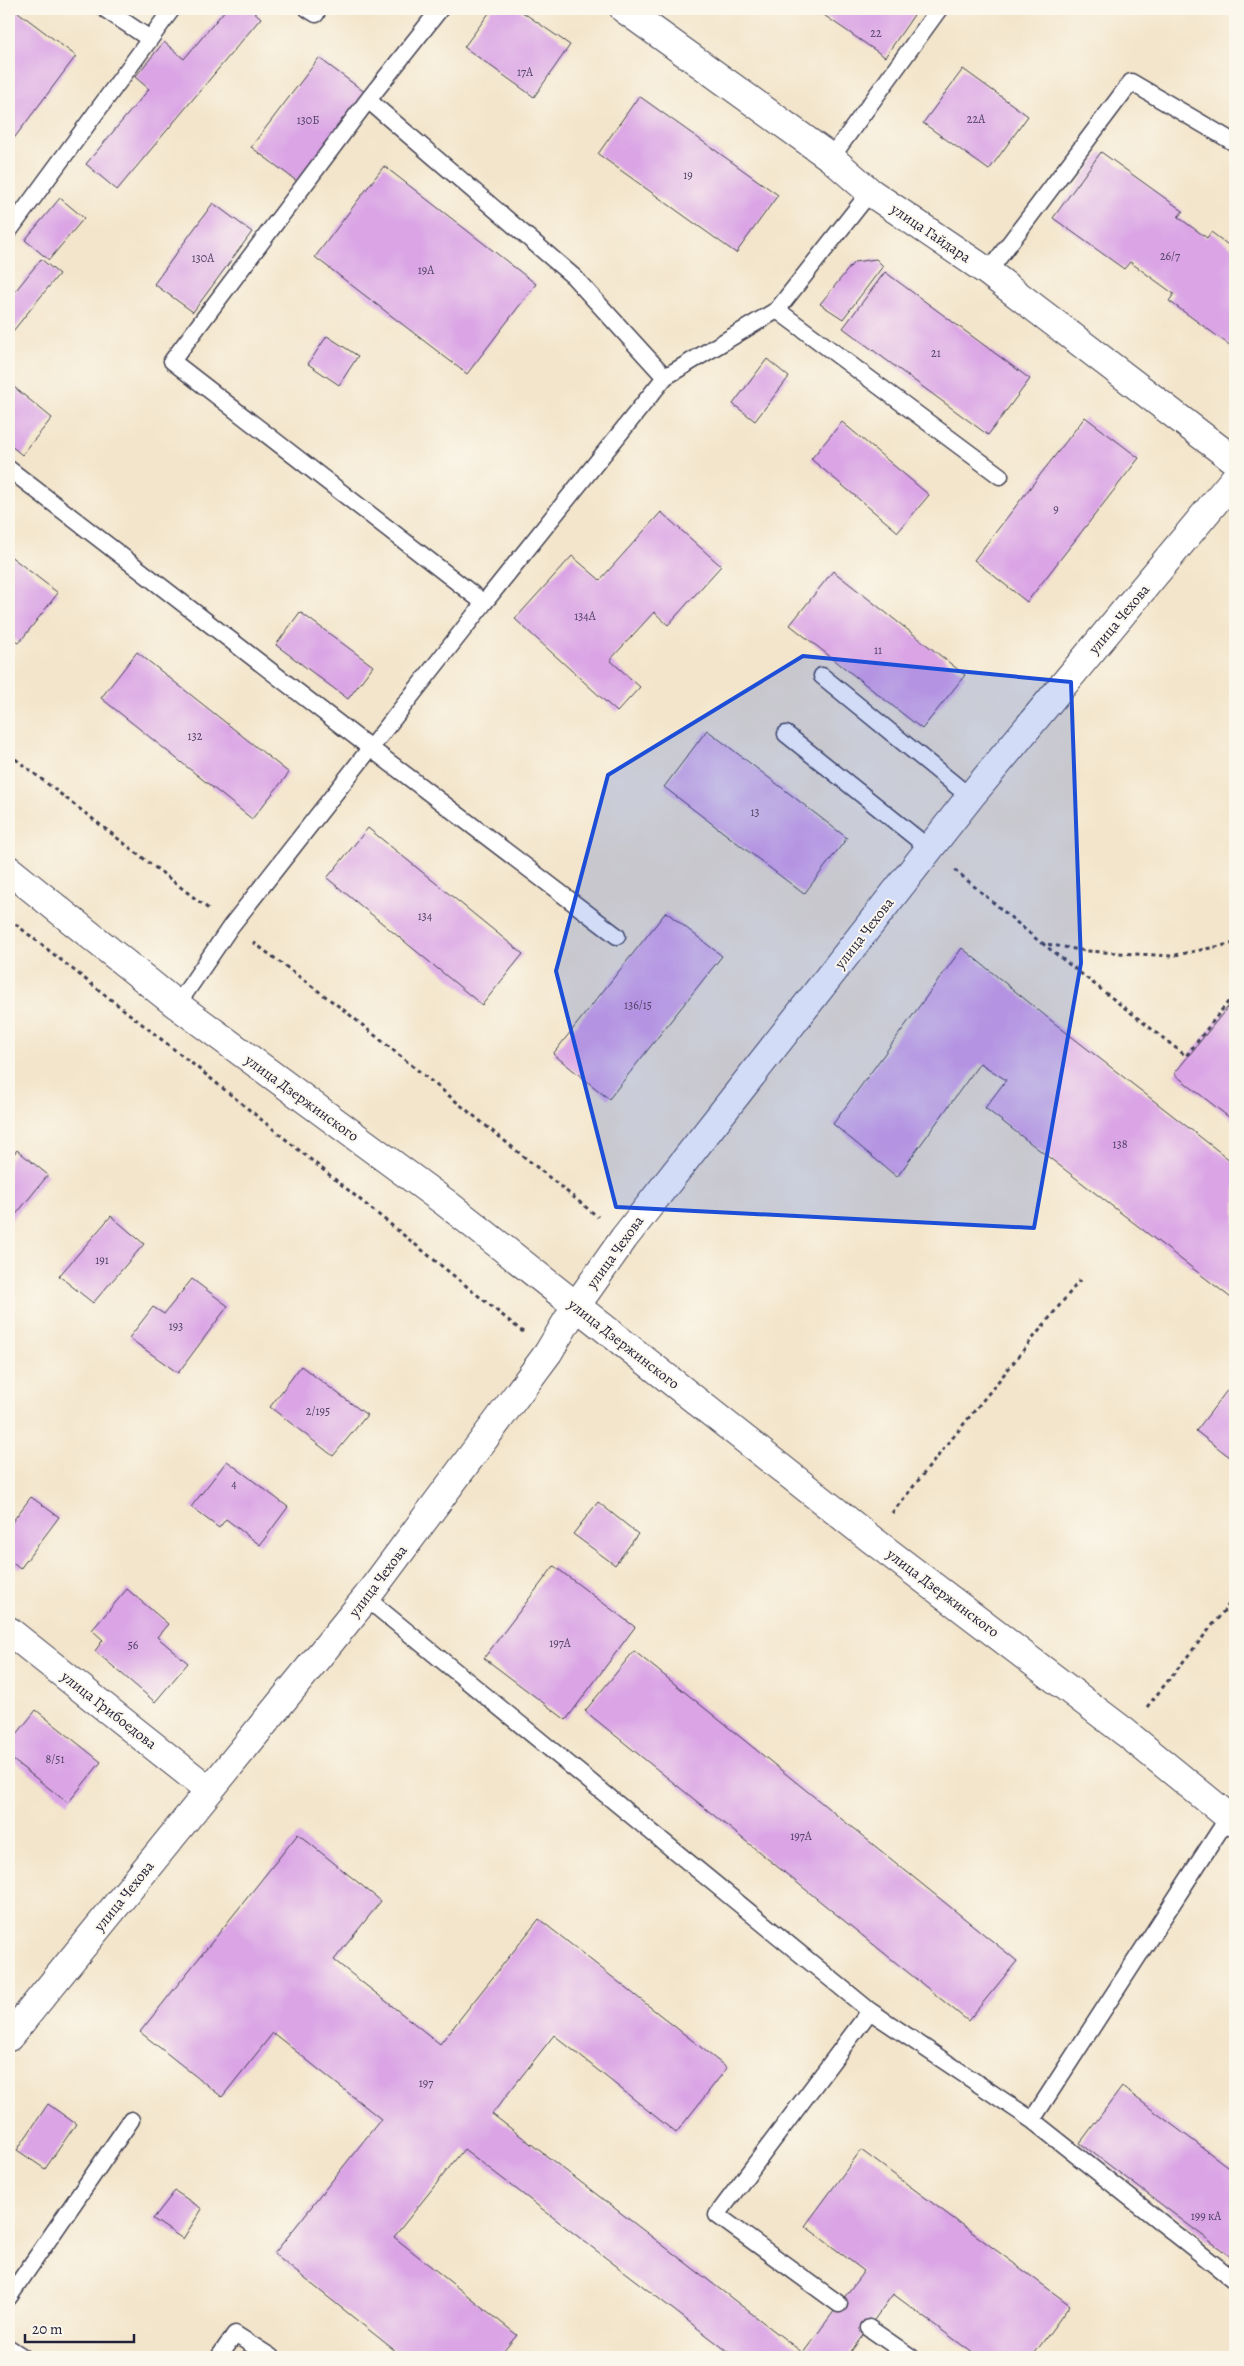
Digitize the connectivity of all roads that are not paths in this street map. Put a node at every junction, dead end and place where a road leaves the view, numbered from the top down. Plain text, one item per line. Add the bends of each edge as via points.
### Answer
1 (106, 9) edge
2 (172, 9) edge
3 (440, 9) edge
4 (624, 9) edge
5 (939, 9) edge
6 (150, 39) junction
7 (368, 100) junction
8 (1235, 143) edge
9 (830, 158) junction
10 (870, 192) junction
11 (9, 231) edge
12 (988, 272) junction
13 (777, 310) junction
14 (665, 377) junction
15 (1235, 461) edge
16 (9, 469) edge
17 (1000, 476) dead end
18 (1235, 478) edge
19 (484, 603) junction
20 (822, 676) dead end
21 (786, 734) dead end
22 (369, 747) junction
23 (970, 797) junction
24 (930, 849) junction
25 (9, 870) edge
26 (617, 936) dead end
27 (177, 1005) junction
28 (576, 1306) junction
29 (366, 1598) junction
30 (9, 1631) edge
31 (209, 1790) junction
32 (1232, 1819) edge
33 (870, 2011) junction
34 (9, 2037) edge
35 (131, 2120) dead end
36 (1032, 2120) junction
37 (1235, 2281) edge
38 (9, 2297) edge
39 (839, 2304) dead end
40 (869, 2328) dead end
41 (9, 2348) edge
42 (908, 2356) edge
43 (23, 2357) edge
44 (219, 2357) edge
45 (272, 2357) edge

1 - 6 lane
2 - 6 lane
3 - 7 lane
4 - 9 street, улица Гайдара
5 - 9 lane
6 - 11 lane
7 - 14 lane via 574,277
7 - 19 lane via 172,361
8 - 12 lane via 1131,82
9 - 10 street, улица Гайдара
10 - 12 street, улица Гайдара
10 - 13 lane
12 - 15 street, улица Гайдара
13 - 14 lane
13 - 17 lane
14 - 19 lane
16 - 22 lane
18 - 23 street, улица Чехова
19 - 22 lane
20 - 23 lane
21 - 24 lane
22 - 26 lane
22 - 27 lane via 231,926
23 - 24 street, улица Чехова
24 - 28 street, улица Чехова via 624,1238
25 - 27 street, улица Дзержинского
27 - 28 street, улица Дзержинского via 446,1204
28 - 29 street, улица Чехова via 548,1353
28 - 32 street, улица Дзержинского
29 - 31 street, улица Чехова
29 - 33 lane
30 - 31 street, улица Грибоедова
31 - 34 street, улица Чехова
32 - 36 lane
33 - 36 lane
33 - 39 lane via 717,2214
35 - 38 lane
36 - 37 lane
40 - 42 lane
41 - 43 lane
44 - 45 lane via 235,2334

